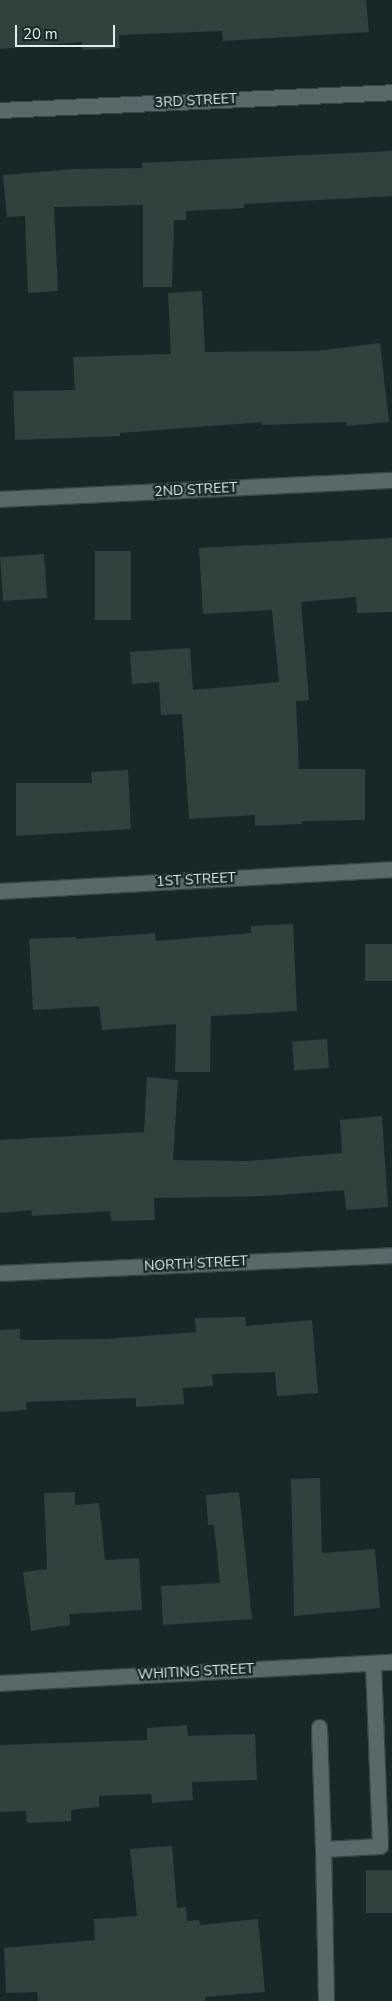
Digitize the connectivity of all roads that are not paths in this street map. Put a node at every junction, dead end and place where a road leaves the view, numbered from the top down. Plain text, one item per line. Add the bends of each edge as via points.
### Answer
1 (392, 92) edge
2 (0, 110) edge
3 (392, 480) edge
4 (0, 499) edge
5 (392, 869) edge
6 (0, 891) edge
7 (392, 1255) edge
8 (0, 1273) edge
9 (392, 1662) edge
10 (373, 1663) junction
11 (0, 1683) edge
12 (319, 1727) dead end
13 (386, 1846) edge
14 (323, 1849) junction
15 (326, 2001) edge

1 - 2 street, 3RD STREET
3 - 4 street, 2ND STREET
5 - 6 street, 1ST STREET
7 - 8 street, NORTH STREET
9 - 10 street, WHITING STREET
10 - 11 street, WHITING STREET
10 - 13 street
12 - 14 street
13 - 14 street
14 - 15 street

